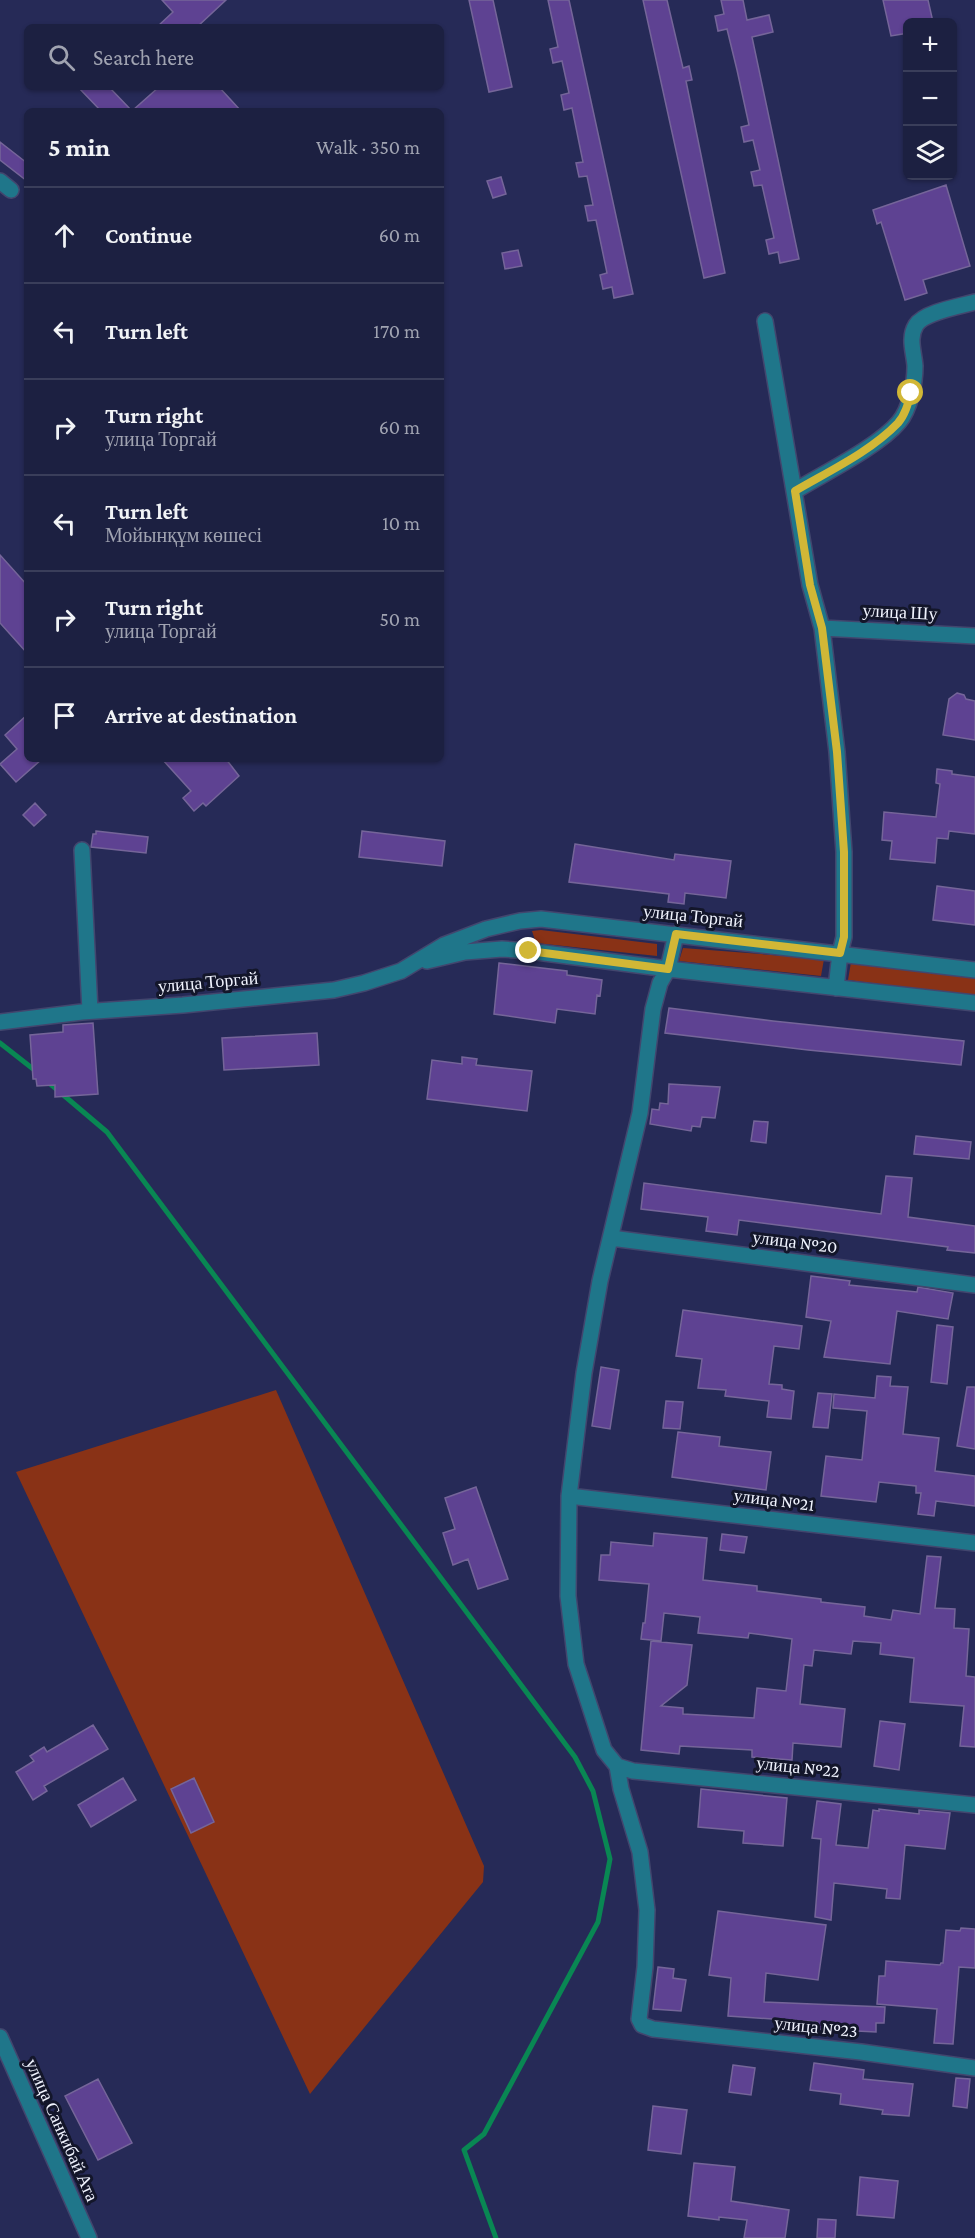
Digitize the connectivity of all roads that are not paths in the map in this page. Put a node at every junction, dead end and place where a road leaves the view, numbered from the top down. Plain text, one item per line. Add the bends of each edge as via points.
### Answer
1 (975, 302) edge
2 (765, 321) dead end
3 (795, 491) junction
4 (822, 628) junction
5 (975, 636) edge
6 (82, 850) dead end
7 (676, 934) junction
8 (840, 953) junction
9 (416, 964) junction
10 (668, 969) junction
11 (975, 970) edge
12 (836, 988) junction
13 (975, 1003) edge
14 (90, 1011) junction
15 (0, 1022) edge
16 (611, 1238) junction
17 (975, 1285) edge
18 (569, 1496) junction
19 (975, 1543) edge
20 (617, 1766) junction
21 (975, 1805) edge
22 (0, 2037) edge
23 (975, 2068) edge
24 (89, 2238) edge

1 - 3 street via 928,315 916,324 911,341 915,366 911,393 899,422 855,455
2 - 3 street
3 - 4 street via 810,585
4 - 5 street, улица Шу
4 - 8 street via 844,852 844,937
6 - 14 street
7 - 8 street, улица Торгай
7 - 9 street, улица Торгай via 520,921 458,939
7 - 10 street
8 - 11 street, улица Торгай
8 - 12 street
9 - 10 street, улица Торгай via 465,952 502,949
9 - 14 street, улица Торгай via 334,990
10 - 12 street, улица Торгай
10 - 16 street via 653,1009 640,1113
12 - 13 street, улица Торгай
14 - 15 street, улица Торгай
16 - 17 street, улица №20
16 - 18 street via 584,1373
18 - 19 street, улица №21
18 - 20 street via 568,1596 576,1664 604,1750
20 - 21 street, улица №22 via 633,1771
20 - 23 street, улица №23 via 640,1852 647,1910 639,2019 642,2025
22 - 24 street, улица Санкибай Ата

